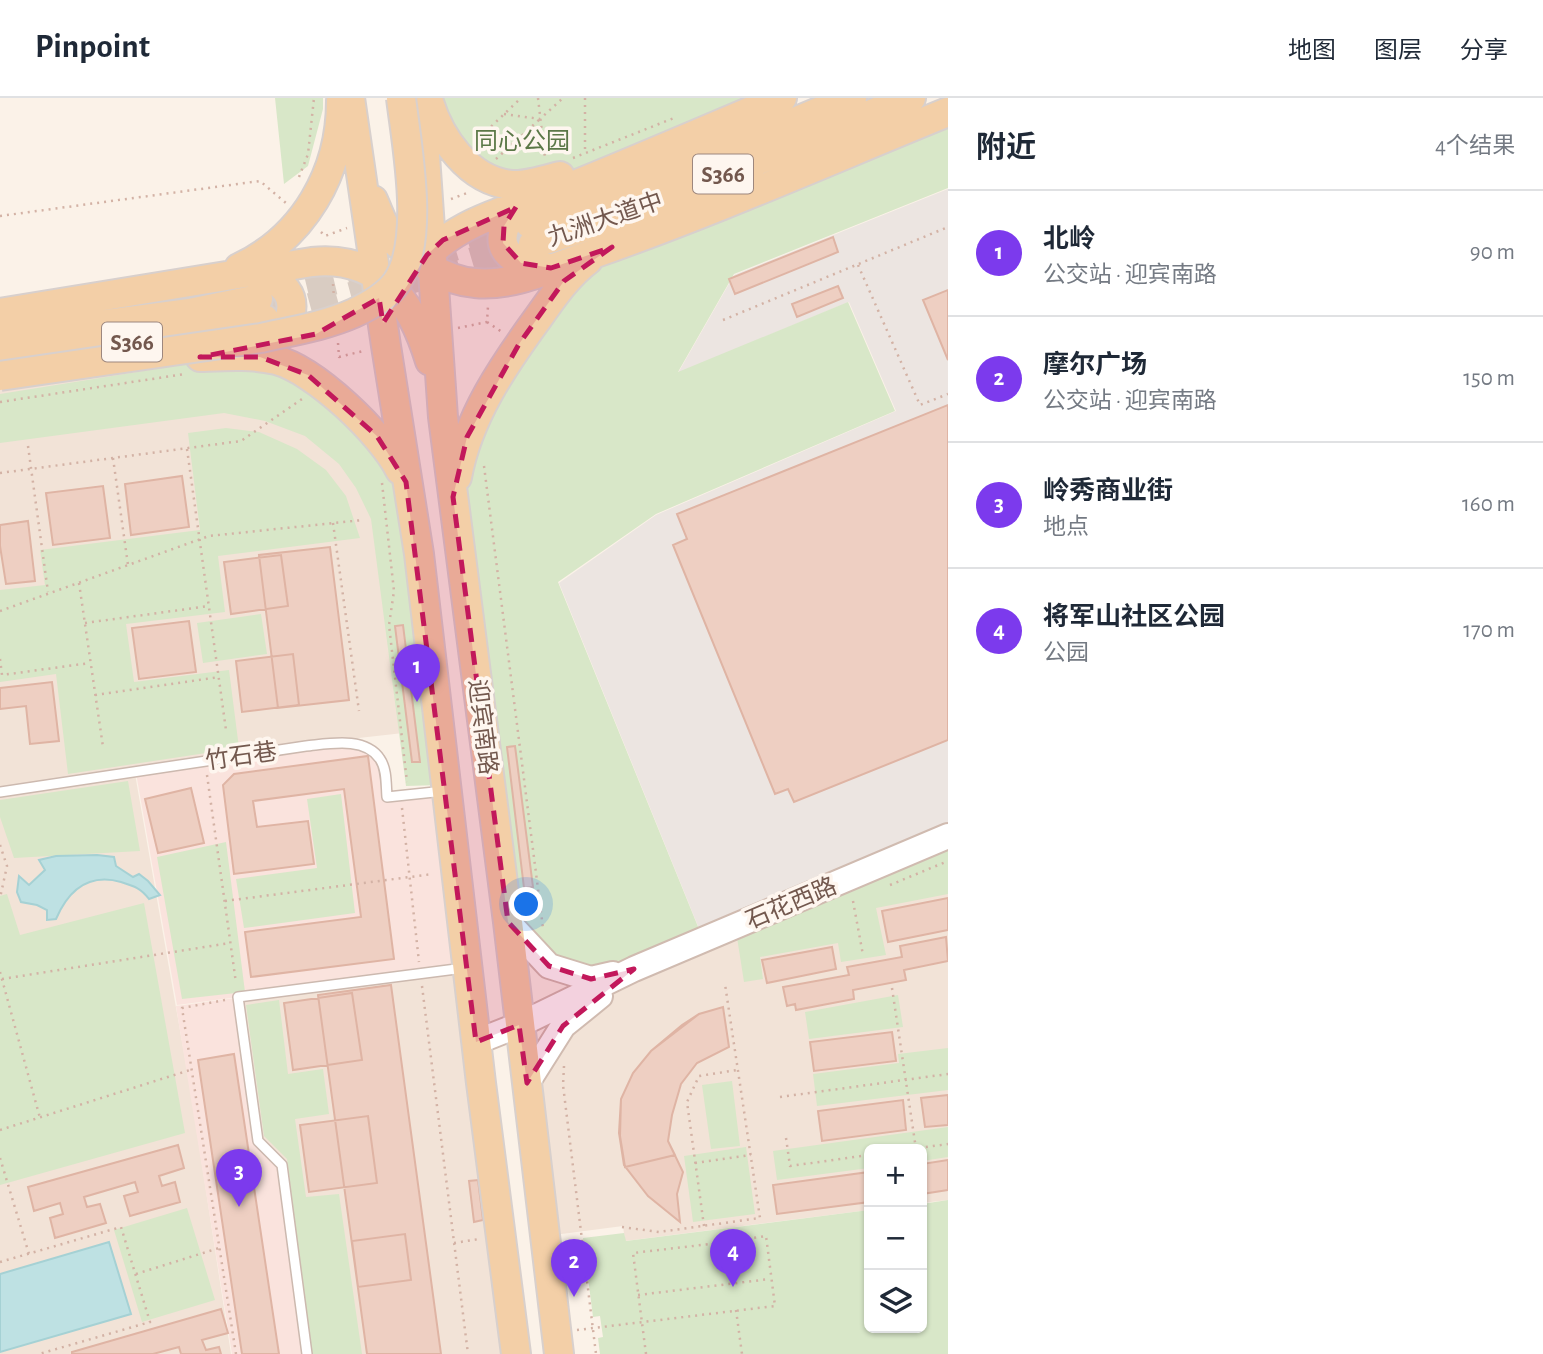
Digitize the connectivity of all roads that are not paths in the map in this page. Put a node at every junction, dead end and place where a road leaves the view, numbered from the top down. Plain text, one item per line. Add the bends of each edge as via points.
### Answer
1 (341, 98) edge
2 (350, 98) edge
3 (401, 98) edge
4 (421, 98) edge
5 (428, 98) edge
6 (782, 98) edge
7 (852, 98) edge
8 (911, 98) edge
9 (948, 112) edge
10 (689, 124) junction
11 (359, 154) junction
12 (526, 225) junction
13 (612, 247) junction
14 (424, 258) junction
15 (551, 268) junction
16 (247, 273) junction
17 (219, 278) junction
18 (385, 287) junction
19 (0, 313) edge
20 (0, 338) edge
21 (262, 347) junction
22 (0, 362) edge
23 (195, 365) junction
24 (0, 376) edge
25 (0, 387) edge
26 (443, 417) junction
27 (394, 480) junction
28 (453, 497) junction
29 (460, 548) junction
30 (419, 554) junction
31 (447, 791) junction
32 (0, 792) edge
33 (948, 836) edge
34 (508, 922) junction
35 (468, 967) junction
36 (634, 969) junction
37 (519, 1025) junction
38 (476, 1042) junction
39 (527, 1083) junction
40 (558, 1343) edge
41 (307, 1354) edge
42 (516, 1354) edge

1 - 17 main road via 334,158 315,201 267,252
2 - 11 main road
3 - 24 main road, bridge via 411,184 410,244 403,270 381,297 343,317 274,335
4 - 14 main road via 427,206 422,228
5 - 10 main road via 440,130 468,166 482,176 513,185 556,177
6 - 10 main road
7 - 12 main road, 九洲大道中 / S366 via 687,167
8 - 12 main road, 九洲大道中 / S366 via 626,214
9 - 13 main road
10 - 12 main road via 573,186
11 - 14 main road via 386,229
11 - 18 main road
12 - 14 main road via 458,230
12 - 15 main road via 504,226 505,250 521,263
13 - 15 main road
13 - 28 main road via 564,281 513,354 467,437
14 - 15 main road via 459,280 488,284
14 - 18 main road
14 - 26 main road, 迎宾南路
16 - 17 main road
16 - 18 main road via 330,260 355,264
16 - 21 main road via 278,281 291,300 284,329
17 - 19 main road
18 - 21 main road via 355,316 337,326
18 - 26 main road via 414,318 422,335
18 - 27 main road
20 - 22 main road, S366 via 190,313 261,309 199,332
21 - 23 main road
23 - 25 main road
23 - 27 main road via 242,356 293,366 377,436 397,463
26 - 28 main road, 迎宾南路
27 - 30 main road
28 - 29 main road, 迎宾南路
29 - 30 main road
29 - 34 main road, 迎宾南路
30 - 31 main road
31 - 32 lane, 竹石巷 via 387,797 380,758 350,743
31 - 35 main road
33 - 36 main road, 石花西路
34 - 36 main road via 549,966 591,979
34 - 37 main road, 迎宾南路
35 - 38 main road
35 - 41 lane via 238,998 258,1141 282,1165
36 - 37 main road
36 - 39 main road via 563,1026
37 - 38 main road
37 - 39 main road, 迎宾南路
38 - 42 main road
39 - 40 main road, 迎宾南路

